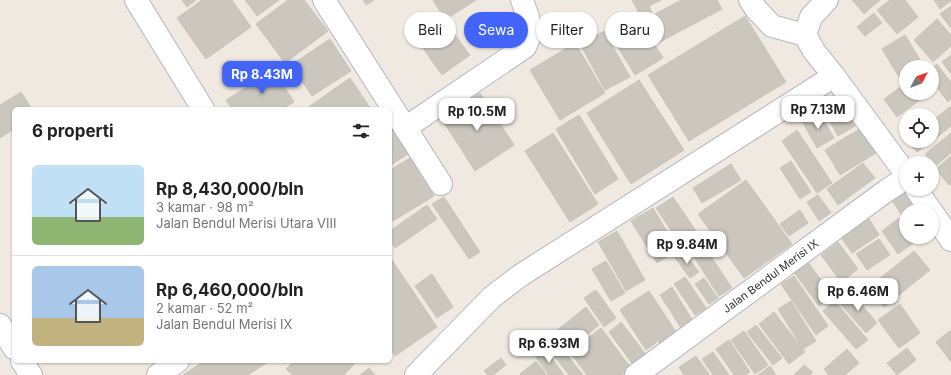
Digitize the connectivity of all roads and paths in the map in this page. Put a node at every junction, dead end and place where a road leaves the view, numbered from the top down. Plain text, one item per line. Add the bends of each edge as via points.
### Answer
1 (136, 0) edge
2 (324, 0) edge
3 (522, 0) edge
4 (750, 0) edge
5 (827, 0) edge
6 (805, 35) junction
7 (834, 76) junction
8 (202, 107) edge
9 (392, 107) edge
10 (392, 107) edge
11 (405, 128) junction
12 (899, 164) edge
13 (899, 183) edge
14 (441, 184) dead end
15 (939, 222) edge
16 (951, 240) edge
17 (0, 325) edge
18 (12, 345) edge
19 (23, 363) edge
20 (175, 363) edge
21 (31, 375) edge
22 (158, 375) edge
23 (416, 375) edge
24 (636, 375) edge

1 - 8 street
2 - 9 street
3 - 11 street via 528,17 530,36 525,47
4 - 6 street via 772,26
5 - 6 street via 811,17
6 - 7 street via 814,52
7 - 12 street
7 - 23 street via 520,274 492,297
10 - 11 street
11 - 14 street
13 - 24 street, Jalan Bendul Merisi IX
15 - 16 street
17 - 18 street
19 - 21 street
20 - 22 street

